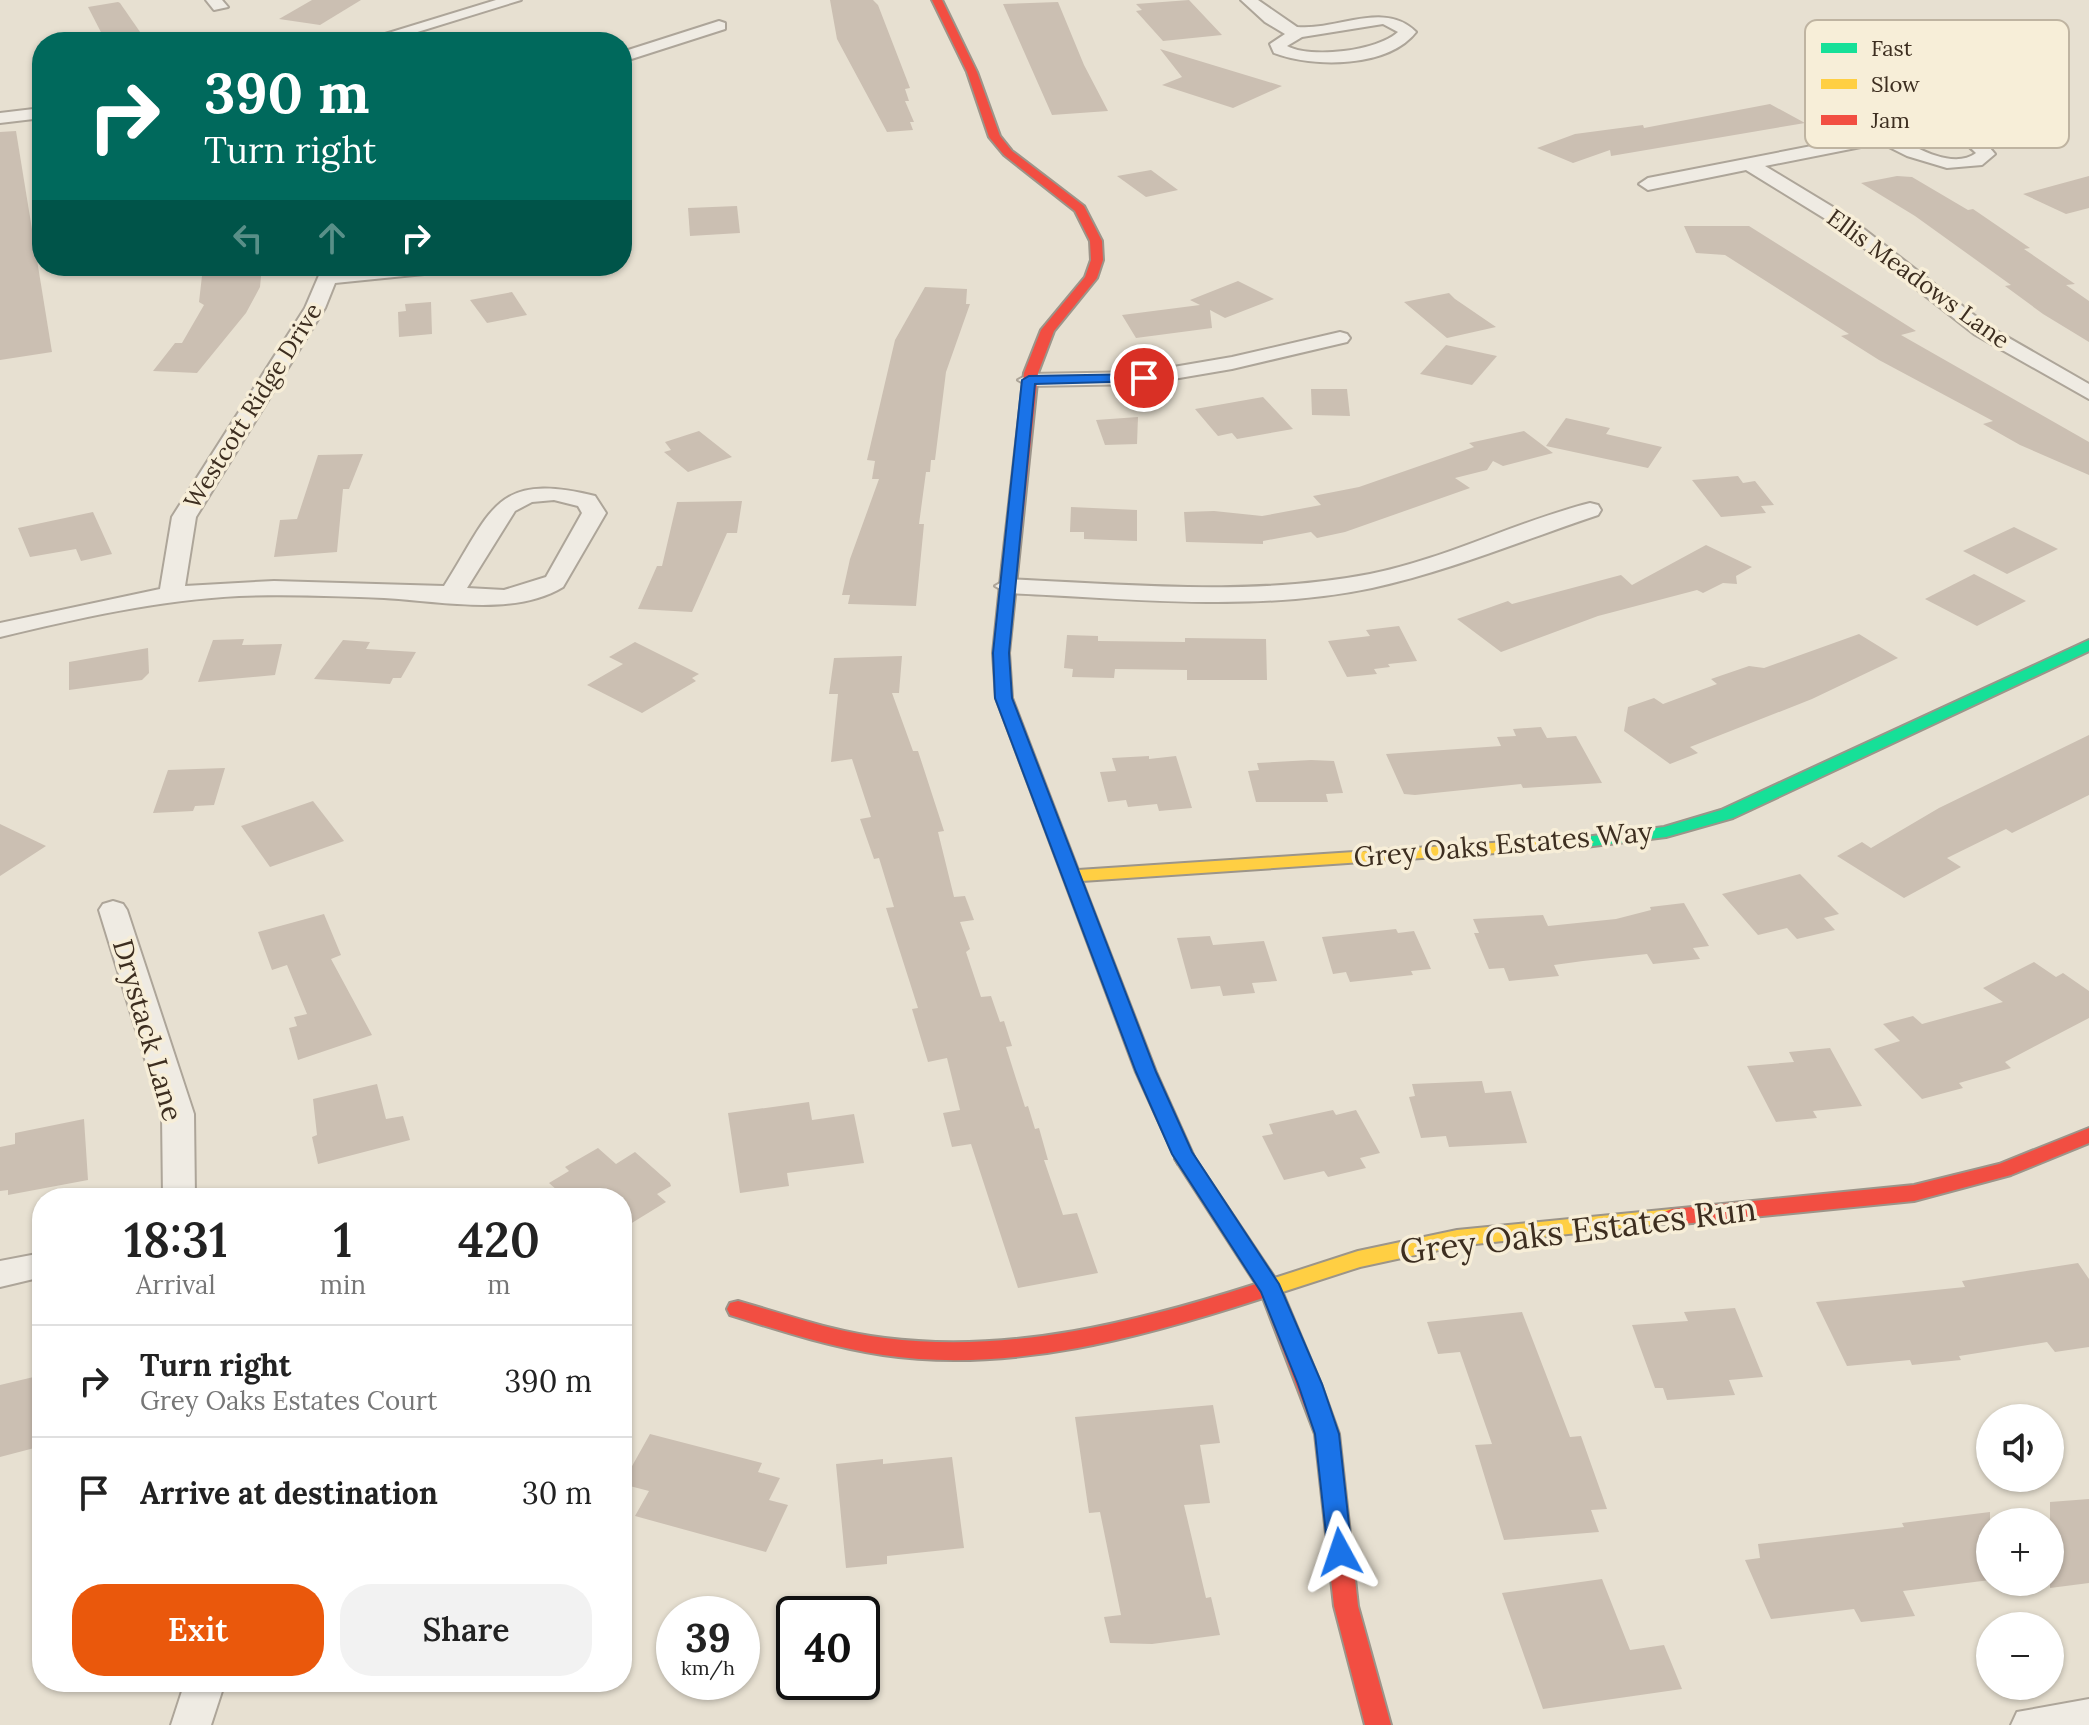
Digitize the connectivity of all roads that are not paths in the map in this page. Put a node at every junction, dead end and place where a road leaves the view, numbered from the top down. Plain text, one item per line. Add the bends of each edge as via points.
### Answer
1 (513, 0) edge
2 (937, 0) edge
3 (1249, 0) edge
4 (719, 26) dead end
5 (402, 32) edge
6 (1298, 33) junction
7 (632, 54) edge
8 (32, 114) edge
9 (0, 118) edge
10 (1825, 148) edge
11 (1904, 148) edge
12 (1981, 148) edge
13 (1748, 163) junction
14 (1648, 184) dead end
15 (330, 276) edge
16 (1340, 338) dead end
17 (1029, 380) junction
18 (2089, 393) edge
19 (1590, 510) dead end
20 (1007, 586) junction
21 (451, 594) junction
22 (171, 595) junction
23 (0, 630) edge
24 (2089, 645) edge
25 (1070, 876) junction
26 (113, 910) dead end
27 (2089, 1135) edge
28 (179, 1188) edge
29 (32, 1267) edge
30 (0, 1274) edge
31 (1271, 1290) junction
32 (738, 1309) dead end
33 (202, 1692) edge
34 (2089, 1717) edge
35 (191, 1725) edge
36 (1378, 1725) edge
37 (2031, 1725) edge

1 - 5 street
2 - 17 street via 977,83 993,135 1007,153 1065,194 1086,217 1095,238 1093,271 1041,343
3 - 6 street
4 - 7 street
6 - 6 street via 1278,44 1280,50 1320,59 1397,42 1408,32 1394,23 1366,20
8 - 9 street
10 - 13 street
11 - 12 street via 1946,162 1979,160 1986,154
13 - 14 street
13 - 18 street, Ellis Meadows Lane via 1839,219 1981,330
15 - 22 street, Westcott Ridge Drive via 184,517
16 - 17 street via 1144,378
17 - 20 street
19 - 20 street via 1388,577 1341,586 1275,591
20 - 25 street via 1001,653 1004,698
21 - 21 street via 504,597 555,582 594,513 592,507 578,497 554,493 527,496 506,506
21 - 22 street via 324,589
22 - 23 street
24 - 25 street, Grey Oaks Estates Way via 1727,814 1666,832 1591,842
25 - 31 street via 1182,1154
26 - 28 street, Drystack Lane via 178,1114
27 - 31 street, Grey Oaks Estates Run via 2032,1163 1914,1193 1457,1238 1358,1259
29 - 30 street
31 - 32 street, Grey Oaks Estates Run via 1099,1336 953,1350 832,1337
31 - 36 street via 1327,1434 1346,1606
33 - 35 street
34 - 37 street

